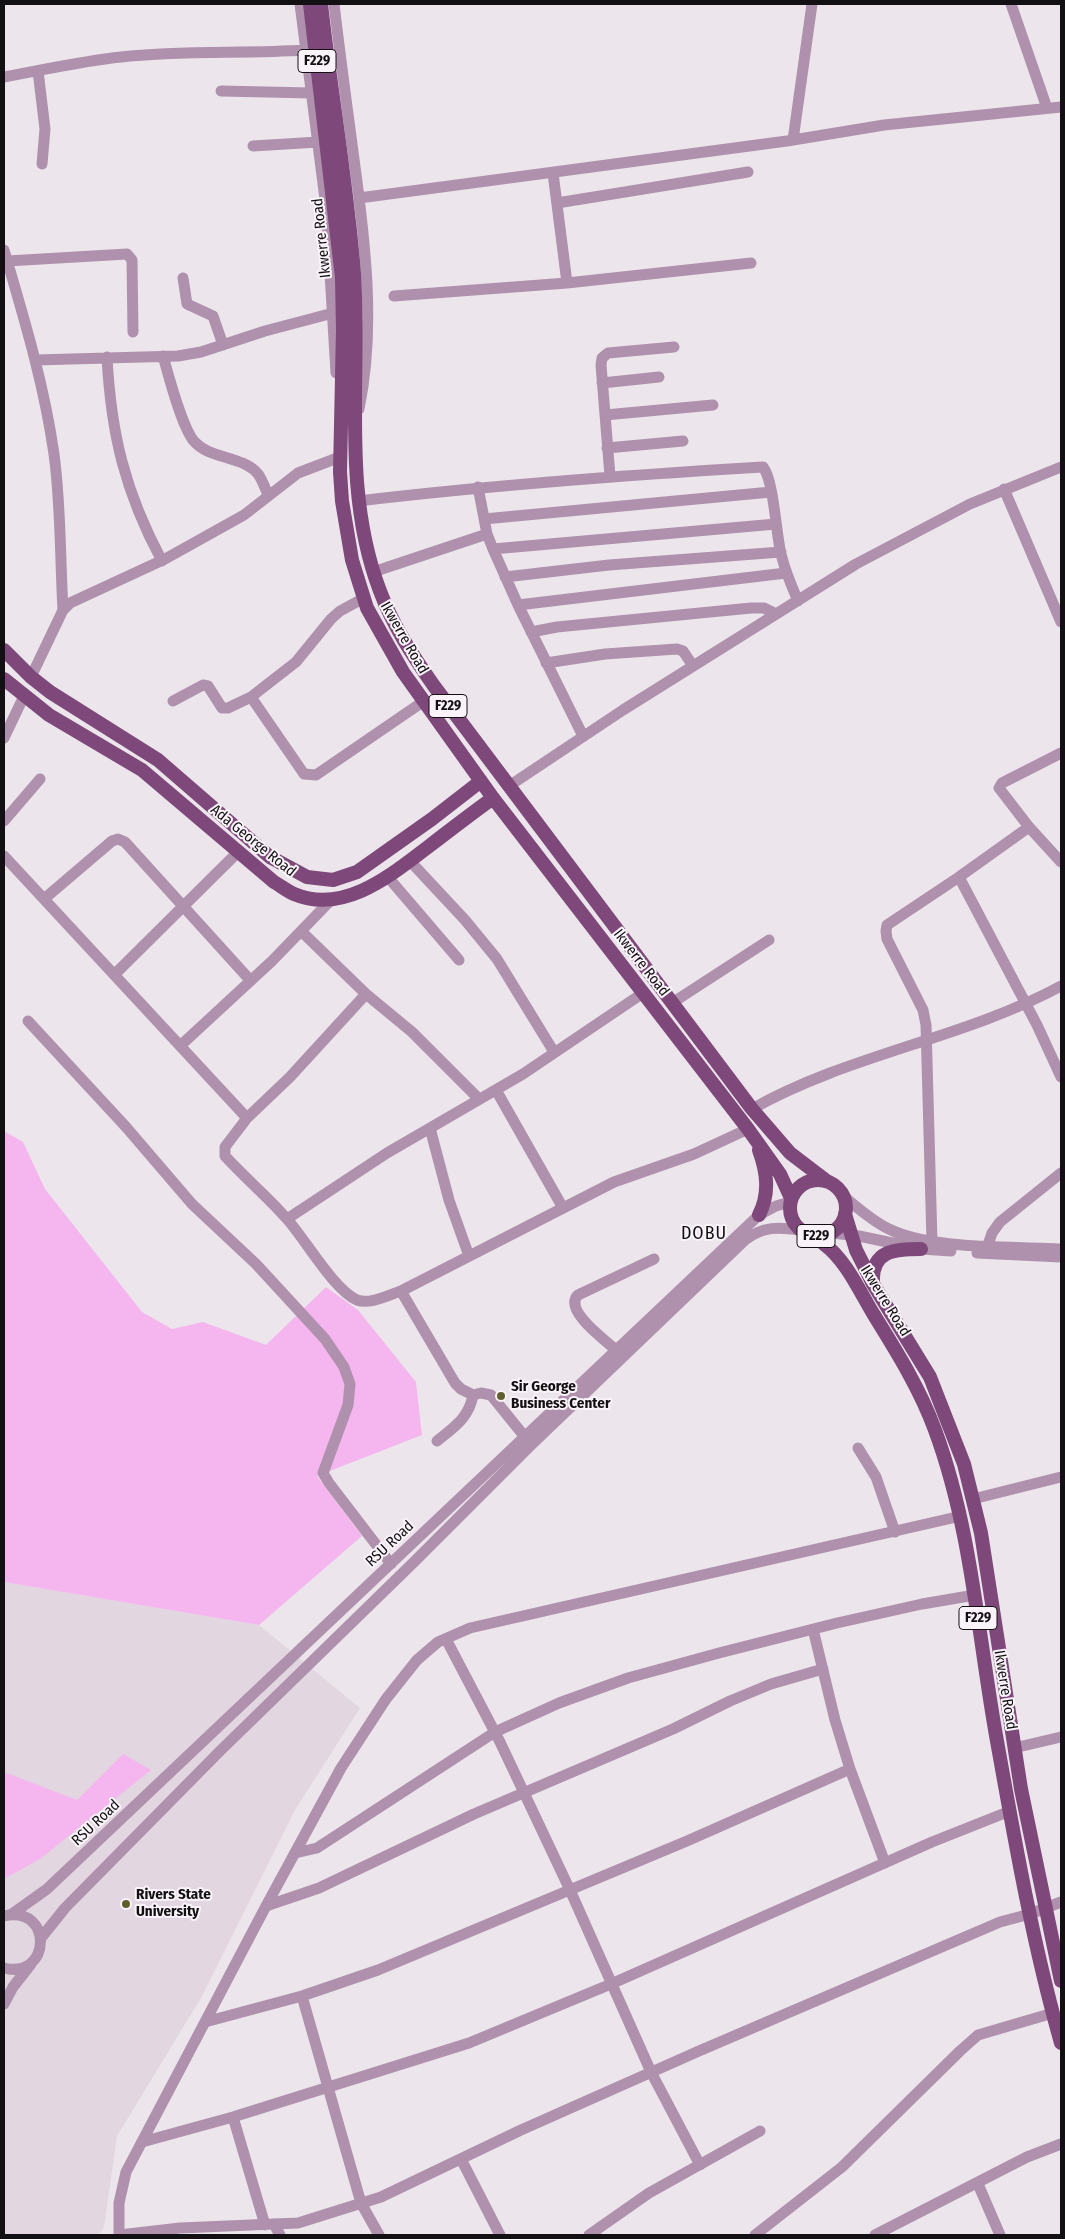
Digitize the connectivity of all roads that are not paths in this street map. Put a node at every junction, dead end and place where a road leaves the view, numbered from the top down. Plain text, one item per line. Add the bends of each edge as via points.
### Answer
1 (300, 4) edge
2 (310, 4) edge
3 (321, 4) edge
4 (334, 4) edge
5 (812, 4) edge
6 (1011, 4) edge
7 (305, 50) junction
8 (38, 71) junction
9 (4, 77) edge
10 (221, 91) dead end
11 (311, 93) junction
12 (1061, 106) edge
13 (1047, 108) junction
14 (330, 118) junction
15 (793, 140) junction
16 (318, 142) junction
17 (253, 146) dead end
18 (42, 164) dead end
19 (748, 172) dead end
20 (553, 173) junction
21 (359, 198) junction
22 (556, 203) junction
23 (5, 256) edge
24 (751, 263) dead end
25 (183, 278) dead end
26 (566, 283) junction
27 (394, 296) dead end
28 (333, 314) junction
29 (133, 332) dead end
30 (223, 345) junction
31 (674, 347) dead end
32 (163, 356) junction
33 (107, 357) junction
34 (36, 360) junction
35 (659, 377) dead end
36 (602, 383) junction
37 (342, 403) junction
38 (713, 405) dead end
39 (605, 415) junction
40 (355, 430) junction
41 (683, 441) dead end
42 (607, 448) junction
43 (340, 457) junction
44 (1061, 467) edge
45 (610, 476) junction
46 (478, 487) junction
47 (1004, 489) junction
48 (771, 492) junction
49 (268, 494) junction
50 (358, 501) junction
51 (484, 519) junction
52 (776, 524) junction
53 (487, 534) junction
54 (493, 549) junction
55 (780, 552) junction
56 (162, 561) junction
57 (373, 572) junction
58 (786, 573) junction
59 (505, 577) junction
60 (364, 598) junction
61 (798, 601) junction
62 (518, 605) junction
63 (63, 610) junction
64 (776, 614) junction
65 (1061, 622) edge
66 (530, 632) junction
67 (4, 650) edge
68 (546, 663) junction
69 (693, 666) junction
70 (31, 677) junction
71 (4, 679) edge
72 (24, 696) junction
73 (251, 696) junction
74 (173, 701) dead end
75 (424, 701) junction
76 (583, 736) junction
77 (4, 738) edge
78 (1061, 753) edge
79 (40, 779) dead end
80 (482, 781) junction
81 (509, 786) junction
82 (493, 798) junction
83 (4, 821) edge
84 (1028, 826) junction
85 (238, 852) junction
86 (4, 856) edge
87 (410, 861) junction
88 (1061, 862) edge
89 (388, 876) junction
90 (959, 877) junction
91 (44, 899) junction
92 (332, 899) junction
93 (183, 907) junction
94 (301, 931) junction
95 (769, 940) dead end
96 (459, 960) dead end
97 (114, 975) junction
98 (250, 980) junction
99 (1061, 986) edge
100 (643, 993) junction
101 (366, 994) junction
102 (672, 1003) junction
103 (1026, 1005) junction
104 (28, 1021) dead end
105 (928, 1039) junction
106 (180, 1046) junction
107 (554, 1052) junction
108 (1061, 1077) edge
109 (496, 1090) junction
110 (479, 1100) junction
111 (752, 1109) junction
112 (247, 1118) junction
113 (430, 1128) junction
114 (751, 1133) junction
115 (1061, 1173) edge
116 (828, 1182) junction
117 (842, 1195) junction
118 (791, 1200) junction
119 (563, 1208) junction
120 (845, 1214) junction
121 (759, 1215) junction
122 (288, 1219) junction
123 (803, 1232) junction
124 (832, 1233) junction
125 (851, 1235) junction
126 (926, 1245) junction
127 (987, 1249) junction
128 (1061, 1249) edge
129 (469, 1256) junction
130 (1061, 1257) edge
131 (654, 1259) dead end
132 (873, 1284) junction
133 (401, 1290) junction
134 (616, 1350) junction
135 (473, 1395) junction
136 (437, 1441) dead end
137 (528, 1441) junction
138 (858, 1448) dead end
139 (1061, 1477) edge
140 (973, 1499) junction
141 (961, 1516) junction
142 (895, 1532) junction
143 (390, 1564) junction
144 (975, 1595) junction
145 (813, 1629) junction
146 (446, 1639) junction
147 (823, 1669) junction
148 (495, 1732) junction
149 (1061, 1737) edge
150 (1014, 1748) junction
151 (850, 1769) junction
152 (524, 1793) junction
153 (1010, 1811) junction
154 (295, 1853) junction
155 (885, 1863) junction
156 (570, 1890) junction
157 (1061, 1902) edge
158 (266, 1906) junction
159 (1045, 1908) junction
160 (1030, 1914) junction
161 (8, 1915) edge
162 (41, 1938) junction
163 (34, 1961) junction
164 (4, 1968) edge
165 (1061, 1981) edge
166 (611, 1984) junction
167 (302, 1996) junction
168 (4, 2004) edge
169 (1053, 2013) junction
170 (204, 2022) junction
171 (1061, 2043) edge
172 (651, 2072) junction
173 (328, 2086) junction
174 (233, 2117) junction
175 (760, 2131) dead end
176 (142, 2142) junction
177 (1061, 2144) edge
178 (461, 2159) junction
179 (700, 2165) junction
180 (978, 2184) junction
181 (361, 2203) junction
182 (270, 2224) junction
183 (229, 2231) edge
184 (119, 2235) edge
185 (280, 2235) edge
186 (379, 2235) edge
187 (500, 2235) edge
188 (589, 2235) edge
189 (755, 2235) edge
190 (875, 2235) edge
191 (1000, 2235) edge

1 - 7 street
2 - 14 main road, Ikwerre Road / F229
3 - 14 main road, Ikwerre Road / F229
4 - 21 street
5 - 15 street
6 - 13 street
7 - 8 street via 121,57
7 - 11 street
8 - 9 street
8 - 18 street via 45,128
10 - 11 street
11 - 16 street
12 - 13 street
13 - 15 street via 884,125
14 - 37 main road, Ikwerre Road / F229 via 342,278
14 - 40 main road, Ikwerre Road / F229 via 354,273
15 - 20 street
16 - 17 street
16 - 28 street via 328,224
19 - 22 street
20 - 21 street
20 - 22 street
21 - 40 street via 365,274 366,356
22 - 26 street
23 - 29 street via 127,254 132,260
23 - 34 street
24 - 26 street
25 - 30 street via 187,304 213,316
26 - 27 street
28 - 30 street
28 - 37 street via 337,384
30 - 32 street via 201,352
31 - 36 street via 608,353 602,358
32 - 33 street
32 - 49 street via 174,395 193,440 205,449 245,464 258,473
33 - 34 street
33 - 56 street via 109,398 118,448 132,498
34 - 63 street via 54,454
35 - 36 street
36 - 39 street
37 - 43 main road, Ikwerre Road / F229
38 - 39 street
39 - 42 street
40 - 50 main road, Ikwerre Road / F229
41 - 42 street
42 - 45 street
43 - 49 street via 298,473
43 - 60 main road, Ikwerre Road / F229 via 346,531
44 - 47 street
45 - 46 street
45 - 48 street via 763,467
46 - 50 street
46 - 51 street
47 - 61 street via 856,564
47 - 65 street
48 - 51 street
48 - 52 street
49 - 56 street via 244,515
50 - 57 main road, Ikwerre Road / F229
51 - 53 street
52 - 54 street
52 - 55 street
53 - 54 street
53 - 57 street
54 - 59 street
55 - 58 street
55 - 59 street via 609,565
56 - 63 street via 70,603
57 - 81 main road, Ikwerre Road / F229 via 388,611 408,647
58 - 61 street
58 - 62 street
59 - 62 street
60 - 73 street via 340,611 296,662
60 - 75 main road, Ikwerre Road / F229 via 390,650
61 - 64 street
62 - 66 street
63 - 70 street
64 - 66 street via 764,608 751,608
64 - 69 street
66 - 68 street
67 - 70 main road, Ada George Road
68 - 69 street via 605,654 677,649 683,651
68 - 76 street
69 - 76 street
70 - 80 main road, Ada George Road via 158,760 270,857 307,877 333,880 357,872
71 - 72 main road, Ada George Road
72 - 77 street
72 - 85 main road, Ada George Road via 49,715 142,770
73 - 74 street via 222,708 208,686 203,685
73 - 75 street via 304,774 311,776
75 - 80 main road, Ikwerre Road / F229
76 - 81 street
78 - 84 street via 1002,783 999,788
79 - 83 street
80 - 82 main road, Ikwerre Road / F229
81 - 102 main road, Ikwerre Road / F229
82 - 87 main road, Ada George Road
82 - 100 main road, Ikwerre Road / F229
84 - 88 street
84 - 90 street
85 - 92 main road, Ada George Road via 293,894
85 - 93 street
86 - 91 street
87 - 89 main road, Ada George Road
87 - 107 street via 497,959
89 - 92 main road, Ada George Road via 351,896
89 - 96 street
90 - 103 street
90 - 105 street via 888,925 886,931 923,1010
91 - 93 street via 118,839 125,842
91 - 97 street
92 - 94 street
93 - 97 street
93 - 98 street
94 - 98 street
94 - 101 street
95 - 102 street
97 - 106 street
98 - 106 street
99 - 103 street
100 - 107 street
100 - 114 main road, Ikwerre Road / F229
101 - 110 street via 412,1032
101 - 112 street via 290,1077
102 - 111 main road, Ikwerre Road / F229
103 - 105 street
103 - 108 street
104 - 143 street via 192,1204 256,1264 319,1332 344,1367 350,1384 348,1405 323,1473
105 - 111 street via 850,1065 778,1094
105 - 126 street
106 - 112 street
107 - 109 street
109 - 110 street
109 - 119 street
110 - 113 street
111 - 116 main road, Ikwerre Road / F229 via 790,1153
112 - 122 street via 225,1147 225,1156
113 - 122 street
113 - 129 street via 448,1200
114 - 118 main road, Ikwerre Road / F229 via 780,1174
114 - 119 street via 614,1182
114 - 121 main road via 767,1184 766,1198
115 - 127 street via 1000,1222
116 - 117 main road, F229
116 - 118 main road via 819,1180 802,1185
117 - 120 main road, F229 via 846,1204
117 - 126 street via 890,1230
118 - 121 street, RSU Road
118 - 123 main road, F229 via 790,1216
119 - 129 street
120 - 124 main road, F229
120 - 125 main road, Ikwerre Road / F229
121 - 134 street, RSU Road
122 - 133 street via 346,1293 358,1300 372,1301
123 - 124 main road, F229 via 823,1236
123 - 137 street, RSU Road via 774,1228 745,1240
123 - 141 main road, Ikwerre Road / F229 via 825,1244 840,1260 901,1358 935,1429
124 - 125 street
125 - 126 street
125 - 132 main road, Ikwerre Road / F229
126 - 127 street
126 - 132 main road via 883,1255 874,1268
127 - 128 street
127 - 130 street
129 - 133 street
131 - 134 street via 578,1295 574,1300 579,1316
132 - 140 main road, Ikwerre Road / F229 via 930,1377 954,1434
133 - 135 street via 455,1383
134 - 137 street, RSU Road
135 - 136 street via 462,1420
135 - 137 street via 490,1395
137 - 143 street, RSU Road
137 - 162 street, RSU Road via 414,1562 65,1908
138 - 142 street via 876,1477
139 - 140 street
140 - 150 main road, Ikwerre Road / F229
141 - 142 street
141 - 144 main road, Ikwerre Road / F229
142 - 146 street via 470,1628
143 - 161 street, RSU Road via 47,1889
144 - 145 street
144 - 153 main road, Ikwerre Road / F229
145 - 147 street
145 - 148 street via 628,1678
146 - 148 street
146 - 154 street via 417,1660 386,1699 341,1768
147 - 151 street
147 - 152 street via 771,1684 730,1701
148 - 152 street
148 - 154 street via 318,1848
149 - 150 street
150 - 159 main road, Ikwerre Road / F229
151 - 155 street
151 - 156 street
152 - 156 street
152 - 158 street via 319,1888
153 - 155 street
153 - 160 main road, Ikwerre Road / F229
154 - 158 street
155 - 166 street
156 - 166 street
156 - 167 street via 378,1970
157 - 159 street
158 - 170 street
159 - 160 street
159 - 165 main road, Ikwerre Road / F229
160 - 169 main road, Ikwerre Road / F229
160 - 172 street via 1000,1922
161 - 162 street via 28,1918
162 - 163 street via 40,1950
163 - 164 street via 19,1969
163 - 168 street
166 - 172 street
166 - 173 street via 469,2043
167 - 170 street
167 - 173 street
169 - 171 main road, Ikwerre Road / F229
169 - 189 street via 978,2035 842,2167
170 - 176 street
172 - 178 street
172 - 179 street
173 - 174 street
173 - 181 street
174 - 176 street
174 - 182 street
175 - 179 street
176 - 184 street via 126,2172 120,2195
177 - 180 street via 1027,2157
178 - 181 street via 381,2197
178 - 187 street
179 - 188 street via 649,2193
180 - 190 street
180 - 191 street
181 - 182 street via 298,2223
181 - 186 street
182 - 183 street
182 - 185 street
183 - 184 street via 180,2228

